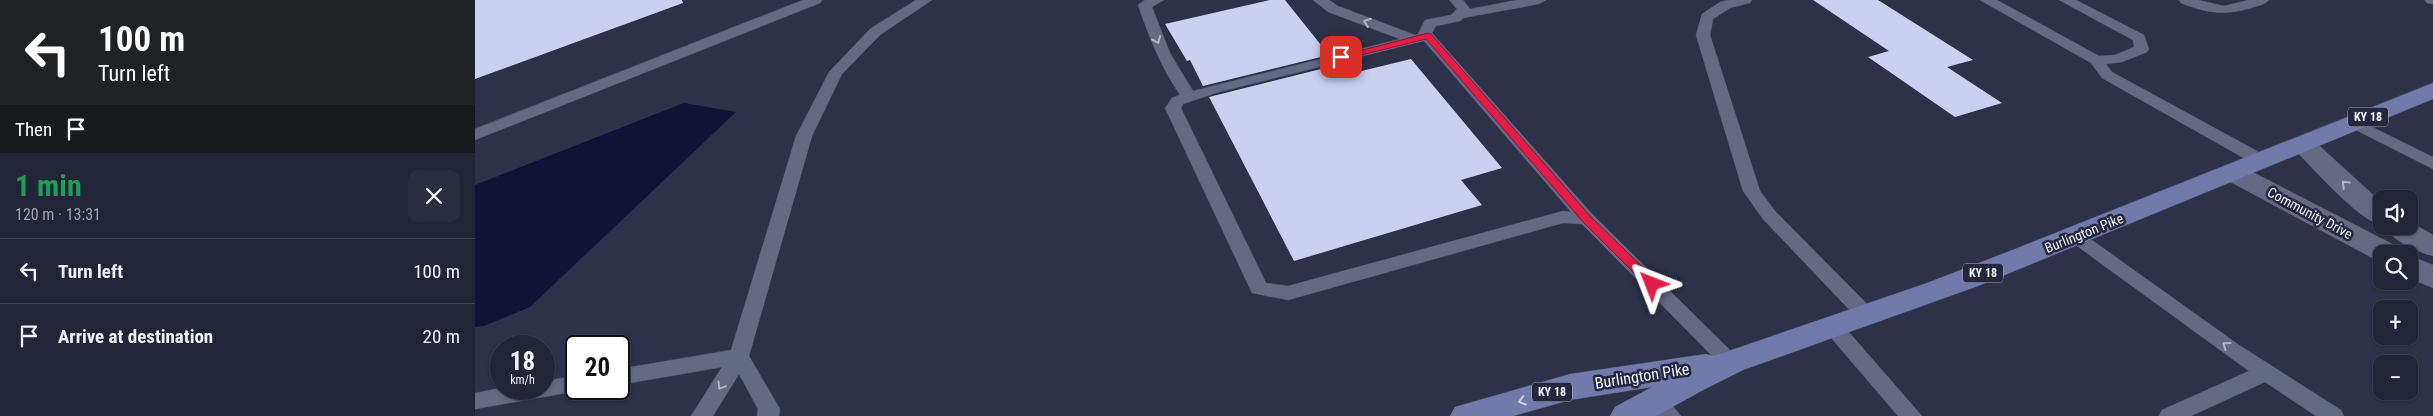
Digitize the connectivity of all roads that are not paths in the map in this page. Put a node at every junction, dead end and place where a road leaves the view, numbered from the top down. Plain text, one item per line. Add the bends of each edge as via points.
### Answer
1 (815, 0) edge
2 (925, 0) edge
3 (1157, 0) edge
4 (1320, 0) edge
5 (1539, 0) edge
6 (1745, 0) edge
7 (1987, 0) edge
8 (2066, 0) edge
9 (2186, 0) edge
10 (2263, 0) edge
11 (1457, 7) edge
12 (1421, 37) junction
13 (2096, 60) junction
14 (2433, 90) edge
15 (1189, 97) junction
16 (2354, 123) junction
17 (475, 135) edge
18 (2303, 144) junction
19 (2262, 160) junction
20 (2433, 164) edge
21 (2232, 172) junction
22 (2373, 209) edge
23 (1587, 219) junction
24 (2412, 235) edge
25 (2076, 236) junction
26 (2373, 246) edge
27 (2433, 247) edge
28 (2418, 270) edge
29 (2433, 278) edge
30 (1867, 316) junction
31 (1833, 328) junction
32 (739, 356) junction
33 (1730, 362) junction
34 (2266, 372) junction
35 (630, 374) edge
36 (565, 386) edge
37 (475, 401) edge
38 (1663, 408) edge
39 (703, 416) edge
40 (768, 416) edge
41 (1467, 416) edge
42 (1627, 416) edge
43 (1911, 416) edge
44 (2170, 416) edge
45 (2333, 416) edge

1 - 17 lane
2 - 32 lane via 875,32 836,72 804,136
3 -> 15 lane via 1145,5 1153,32 1169,68
12 -> 4 lane via 1333,9
5 - 11 lane
6 - 30 lane via 1725,5 1707,17 1703,35 1753,191 1769,215
7 - 13 lane
8 - 13 lane via 2139,38 2142,49 2117,59
9 - 10 lane via 2226,12
11 - 12 lane via 1455,18 1430,24
12 - 15 lane
12 - 23 lane
13 - 19 lane via 2107,75
14 - 16 main road, Burlington Pike / KY 18
15 - 23 lane via 1177,101 1173,108 1259,288 1288,293 1563,217
16 - 18 main road, Burlington Pike / KY 18
16 - 20 lane
18 - 19 main road, Burlington Pike / KY 18
22 -> 18 street
19 - 21 main road, Burlington Pike / KY 18
21 - 25 main road, Burlington Pike / KY 18
21 - 26 street, Community Drive
23 - 33 lane
24 - 27 street
25 - 30 main road, Burlington Pike / KY 18
34 -> 25 lane
28 - 29 street
30 - 31 main road, Burlington Pike / KY 18
31 - 33 main road, Burlington Pike / KY 18
31 - 43 lane
32 - 35 lane
32 -> 39 lane
32 - 40 lane via 769,409
33 - 38 main road, Burlington Pike / KY 18
33 -> 41 main road, Burlington Pike / KY 18 via 1570,387
34 - 44 lane
34 - 45 lane
36 - 37 lane
38 - 42 main road, Burlington Pike / KY 18

